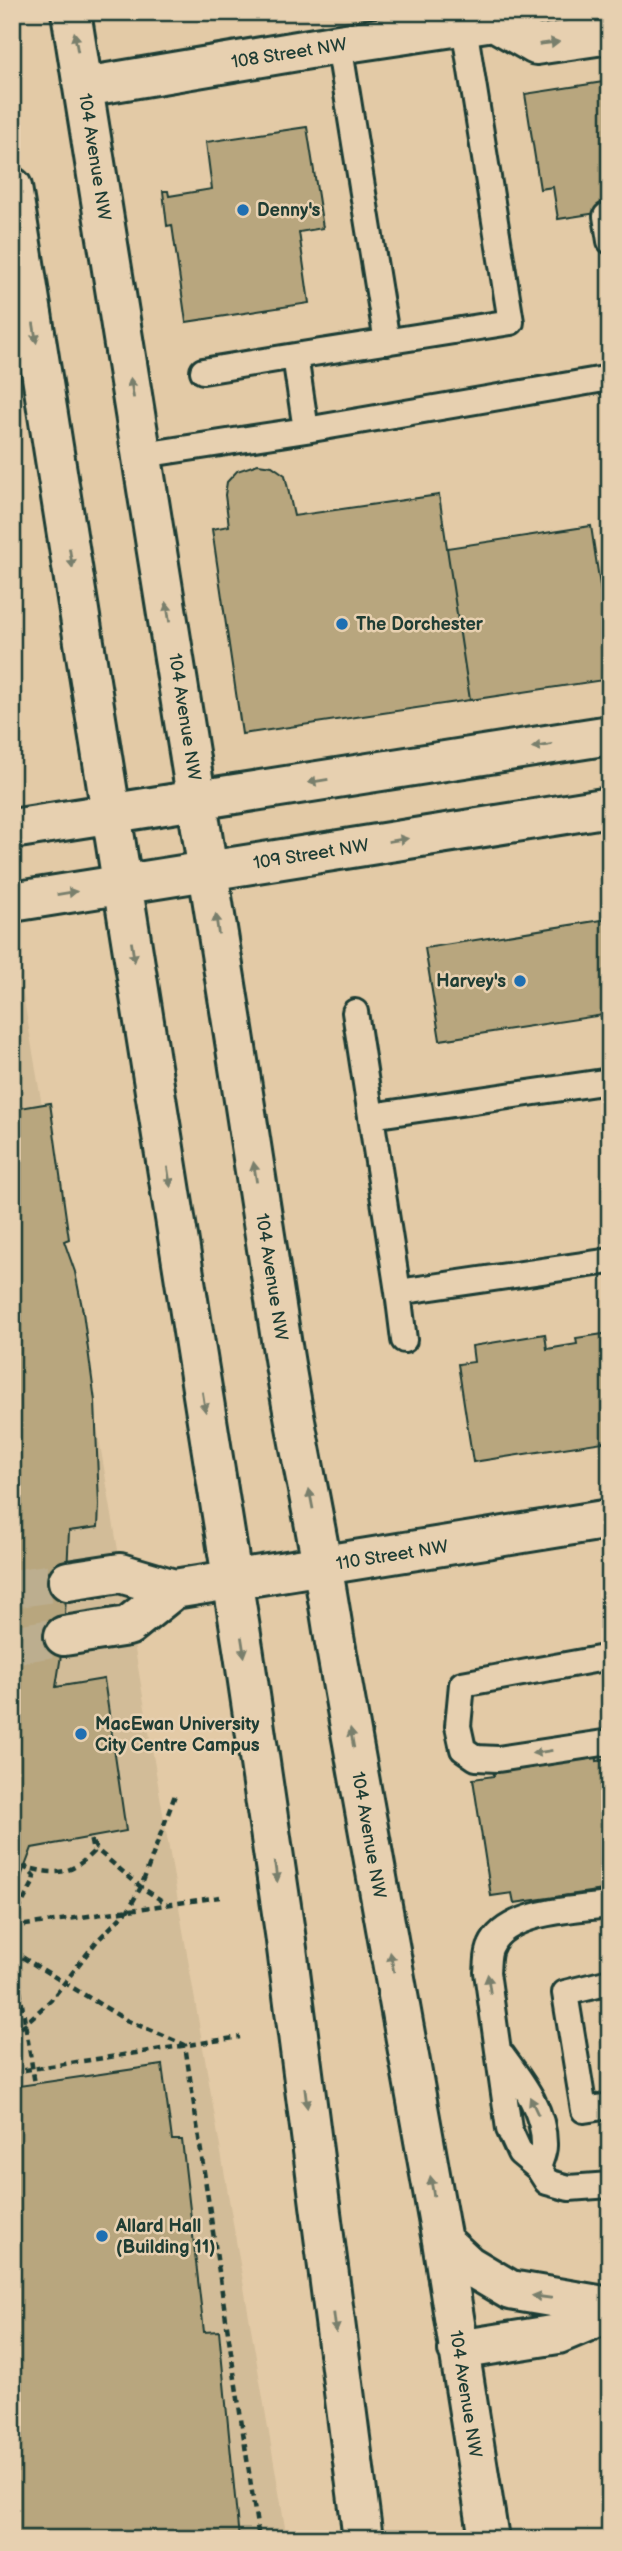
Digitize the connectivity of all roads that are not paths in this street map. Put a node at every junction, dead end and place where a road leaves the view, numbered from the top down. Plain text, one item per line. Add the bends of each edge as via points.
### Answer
1 (71, 12) edge
2 (482, 19) edge
3 (610, 34) edge
4 (340, 44) junction
5 (84, 87) junction
6 (12, 187) edge
7 (606, 216) dead end
8 (610, 241) edge
9 (387, 342) junction
10 (295, 356) junction
11 (203, 371) dead end
12 (610, 378) edge
13 (306, 430) junction
14 (143, 455) junction
15 (610, 735) edge
16 (198, 800) junction
17 (610, 807) edge
18 (111, 814) junction
19 (12, 829) edge
20 (209, 870) junction
21 (122, 885) junction
22 (12, 902) edge
23 (355, 1012) dead end
24 (610, 1081) edge
25 (371, 1116) junction
26 (610, 1261) edge
27 (398, 1293) junction
28 (404, 1340) dead end
29 (610, 1519) edge
30 (324, 1566) junction
31 (232, 1580) junction
32 (68, 1581) tunnel mouth
33 (174, 1588) junction
34 (64, 1636) tunnel mouth
35 (610, 1657) edge
36 (610, 1742) edge
37 (610, 1905) edge
38 (610, 1982) edge
39 (610, 2106) edge
40 (610, 2185) edge
41 (442, 2241) junction
42 (610, 2309) edge
43 (458, 2350) junction
44 (363, 2539) edge
45 (489, 2539) edge

5 -> 1 main road, 104 Avenue NW
2 -> 3 main road via 536,45
2 - 4 main road, 108 Street NW
2 - 9 lane via 511,322
4 - 5 main road, 108 Street NW
4 - 9 lane
14 -> 5 main road, 104 Avenue NW
6 -> 18 main road
7 - 8 lane
9 - 10 lane
10 - 11 lane
10 - 13 lane
12 - 13 lane
13 - 14 lane
16 -> 14 main road, 104 Avenue NW
15 -> 16 main road
16 - 18 main road
16 - 20 main road, 104 Avenue NW
20 -> 17 main road, 109 Street NW
18 - 19 main road
18 - 21 main road
20 - 21 main road, 109 Street NW
30 -> 20 main road, 104 Avenue NW via 288,1385
22 -> 21 main road, 109 Street NW
21 -> 31 main road
23 - 25 lane
24 - 25 lane
25 - 27 lane
26 - 27 lane
27 - 28 lane
29 - 30 main road, 110 Street NW
30 - 31 main road, 110 Street NW
41 -> 30 main road, 104 Avenue NW
31 - 33 main road, 110 Street NW
31 -> 44 main road via 285,1933
32 - 33 main road, 110 Street NW via 120,1573
33 - 34 main road via 128,1626
36 -> 35 lane via 498,1759 476,1758 463,1749 458,1726 462,1684
40 -> 37 lane via 569,2188 547,2182 520,2154 509,2129 487,1972 490,1947 502,1931 530,1917
38 - 39 lane via 565,1993 584,2110
42 -> 41 main road via 510,2290 468,2265
41 - 43 main road, 104 Avenue NW
42 - 43 main road via 558,2334
43 - 45 main road, 104 Avenue NW

